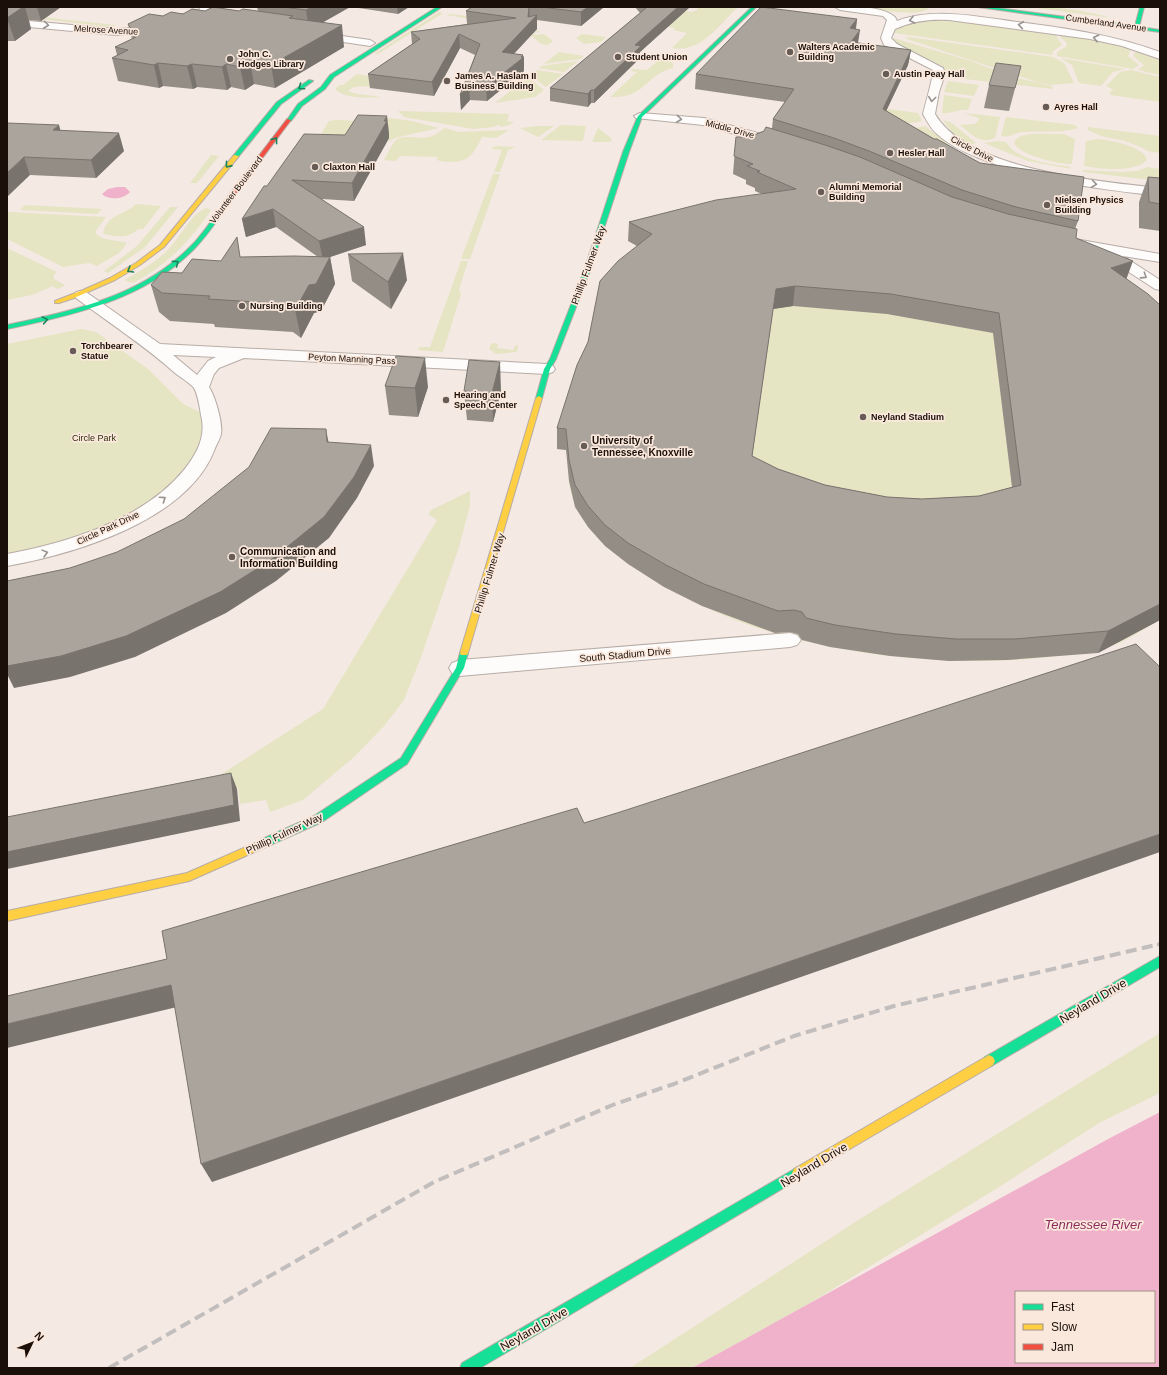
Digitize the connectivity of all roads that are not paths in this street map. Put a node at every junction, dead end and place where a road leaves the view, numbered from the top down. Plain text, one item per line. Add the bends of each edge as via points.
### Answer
1 (205, 7) edge
2 (429, 7) edge
3 (440, 7) edge
4 (754, 7) edge
5 (840, 7) edge
6 (940, 7) edge
7 (980, 7) edge
8 (1142, 7) edge
9 (966, 12) edge
10 (929, 17) junction
11 (7, 22) edge
12 (185, 23) edge
13 (890, 27) junction
14 (170, 28) edge
15 (1137, 28) junction
16 (1160, 31) edge
17 (302, 34) edge
18 (370, 43) junction
19 (1117, 43) junction
20 (380, 45) junction
21 (1160, 50) edge
22 (1160, 56) edge
23 (640, 116) junction
24 (794, 148) edge
25 (238, 153) junction
26 (263, 155) junction
27 (1160, 192) edge
28 (197, 203) junction
29 (225, 205) junction
30 (1063, 240) edge
31 (1105, 250) junction
32 (1160, 258) edge
33 (1160, 286) edge
34 (80, 295) junction
35 (47, 305) dead end
36 (95, 306) junction
37 (7, 327) edge
38 (156, 349) junction
39 (253, 354) junction
40 (547, 369) junction
41 (201, 387) junction
42 (7, 560) edge
43 (790, 640) dead end
44 (460, 668) junction
45 (7, 916) edge
46 (1160, 961) edge
47 (467, 1368) edge

1 - 12 street via 203,20
2 - 18 street
3 - 20 street, Volunteer Boulevard
4 - 23 street, Phillip Fulmer Way
5 - 13 street via 886,14 892,19
6 - 10 street via 936,14
7 - 15 street, Cumberland Avenue
8 - 15 street
9 - 10 street
19 -> 9 street
10 -> 13 street via 908,20
11 -> 14 street, Melrose Avenue via 116,32
13 -> 27 street, Circle Drive via 886,38 888,43 940,71 929,114 943,134 952,140 994,161 1030,173
15 - 16 street, Cumberland Avenue
17 - 18 street
18 - 20 street
18 -> 25 street via 279,103
19 - 21 street
19 - 22 street
26 -> 20 street, Volunteer Boulevard via 300,105 323,88 332,76
23 -> 24 street, Middle Drive via 704,122
23 - 40 street, Phillip Fulmer Way via 587,271
25 - 26 street
25 -> 28 street
26 - 29 street, Volunteer Boulevard
28 - 29 street
28 -> 34 street via 162,246 150,256 115,279
36 -> 29 street, Volunteer Boulevard via 136,288 183,257
30 - 31 street
31 - 32 street
31 -> 33 street
34 - 35 street
34 - 36 street
37 -> 36 street, Volunteer Boulevard via 55,318
36 - 38 street
38 - 39 street, Peyton Manning Pass
38 - 41 street
39 - 40 street, Peyton Manning Pass
39 - 41 street via 231,357 216,363 205,373
40 - 44 street, Phillip Fulmer Way
42 -> 41 street, Circle Park Drive via 45,553 99,534 147,510 184,482 207,448 212,432
43 - 44 street, South Stadium Drive
44 - 45 street, Phillip Fulmer Way via 404,761 318,819 189,877
46 - 47 street, Neyland Drive

